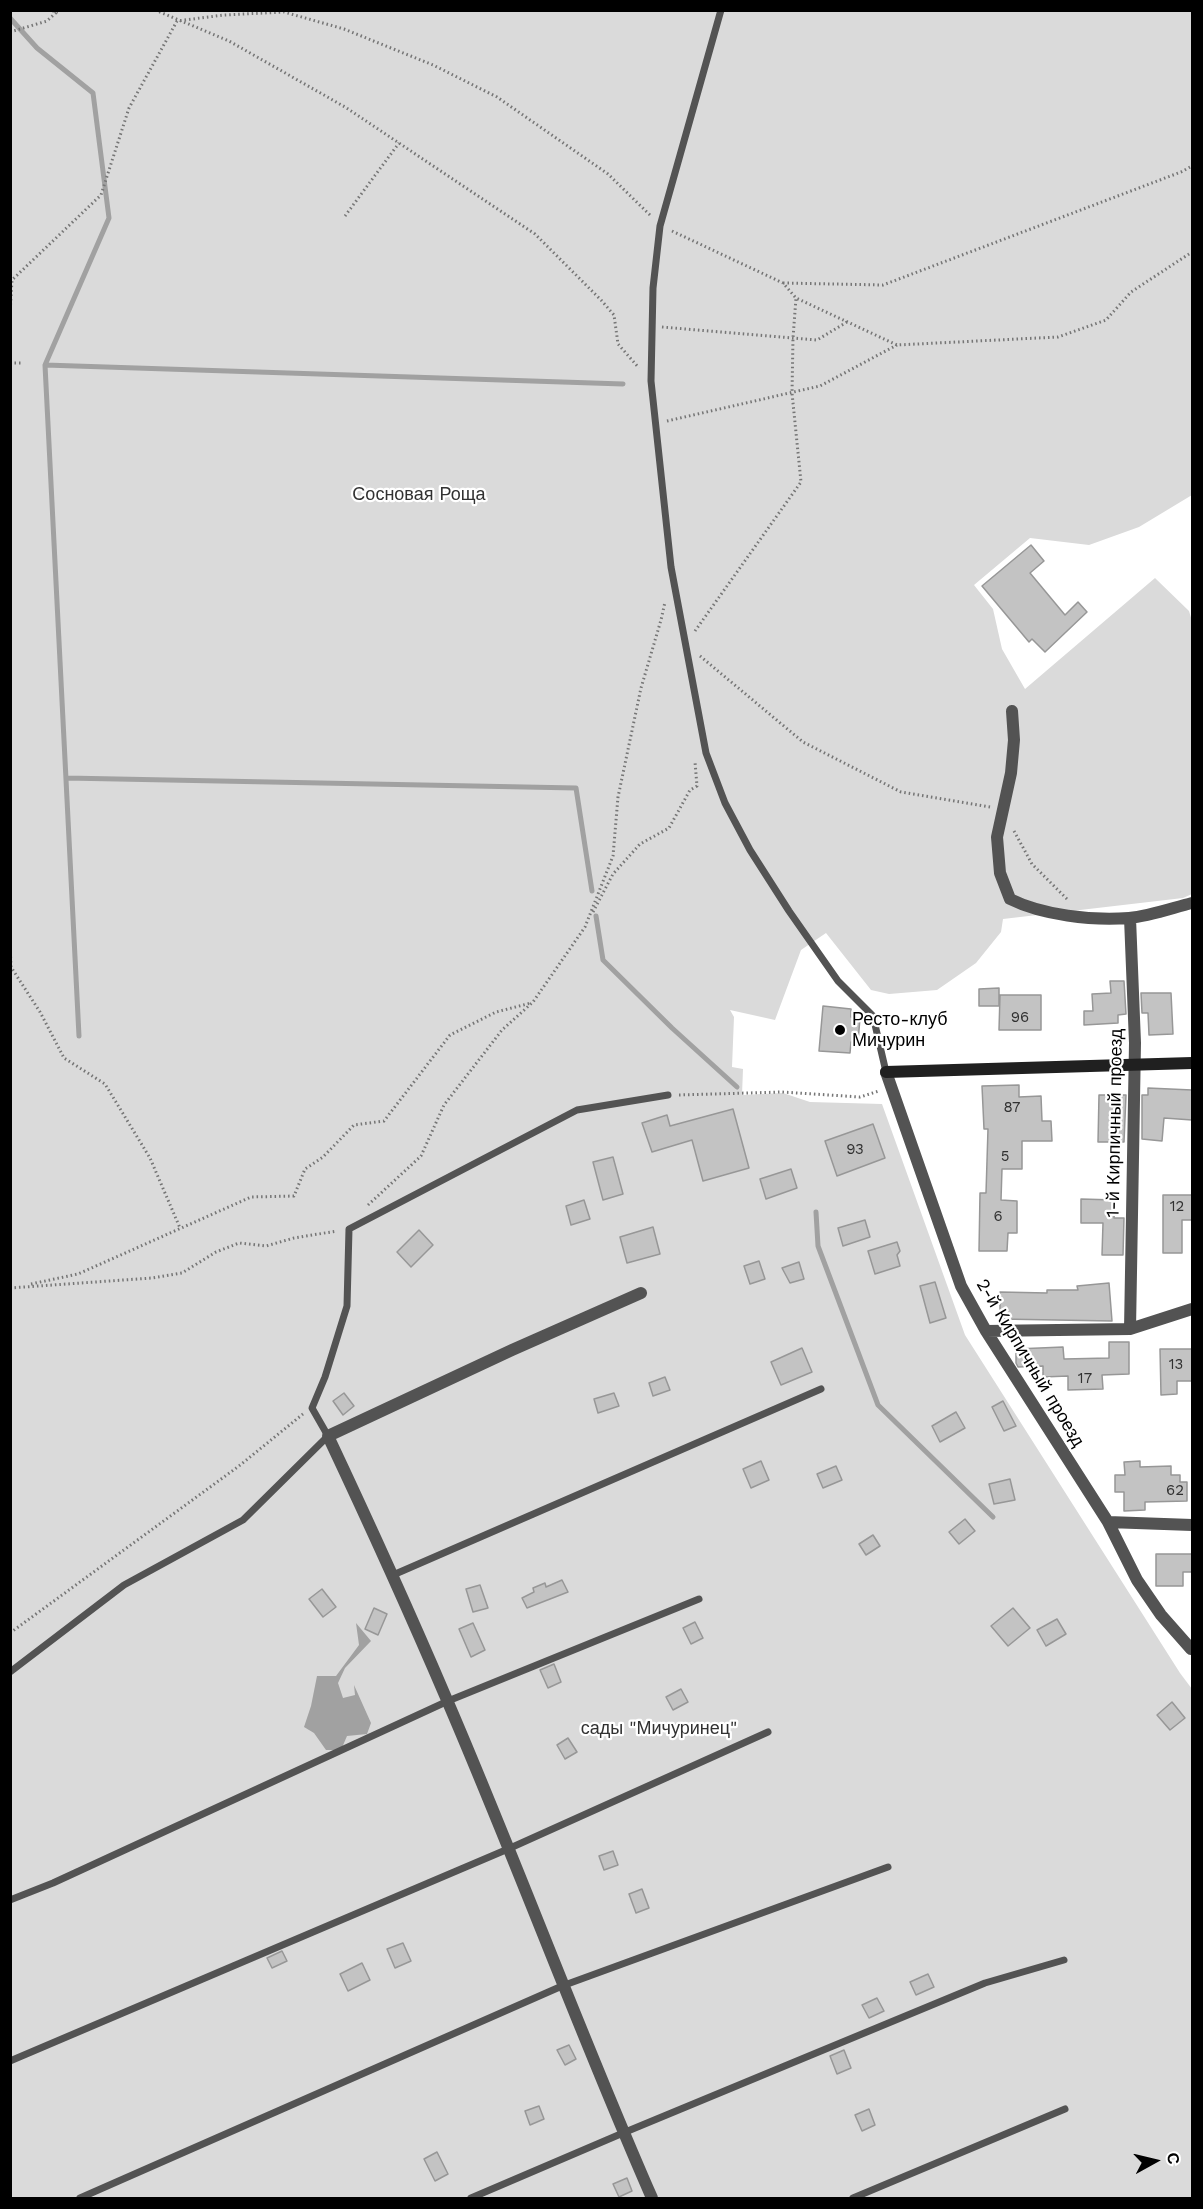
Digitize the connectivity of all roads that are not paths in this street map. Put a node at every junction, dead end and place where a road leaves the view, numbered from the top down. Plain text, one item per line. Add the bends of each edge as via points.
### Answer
1 (721, 10) edge
2 (1012, 711) dead end
3 (1192, 903) edge
4 (1130, 918) junction
5 (1192, 1063) edge
6 (1135, 1064) junction
7 (886, 1072) junction
8 (668, 1095) road end
9 (641, 1293) dead end
10 (1192, 1309) edge
11 (1130, 1329) junction
12 (986, 1331) junction
13 (821, 1389) dead end
14 (328, 1436) junction
15 (1108, 1522) junction
16 (1192, 1525) edge
17 (393, 1575) junction
18 (699, 1599) dead end
19 (1191, 1649) edge
20 (10, 1672) edge
21 (448, 1701) junction
22 (768, 1732) dead end
23 (508, 1849) junction
24 (888, 1867) dead end
25 (10, 1899) edge
26 (1064, 1960) dead end
27 (562, 1986) junction
28 (10, 2061) edge
29 (1065, 2109) dead end
30 (623, 2133) junction
31 (80, 2199) edge
32 (471, 2199) edge
33 (652, 2199) edge
34 (853, 2199) edge

1 - 7 lane via 660,226 653,288 651,381 671,567 706,753 725,803 789,911 838,981 873,1016
2 - 4 street via 1011,773 997,837 1000,873 1010,899 1027,908 1088,918
3 - 4 street
4 - 6 street, 1-й Кирпичный проезд
5 - 6 street
6 - 7 street
6 - 11 street, 1-й Кирпичный проезд
7 - 12 street, 2-й Кирпичный проезд via 961,1286
8 - 14 lane via 577,1110 350,1229 347,1306 312,1408
9 - 14 street
10 - 11 street
11 - 12 street
12 - 15 street, 2-й Кирпичный проезд
13 - 17 lane
14 - 17 street
14 - 20 lane via 243,1520 124,1585
15 - 16 street
15 - 19 street, 2-й Кирпичный проезд via 1137,1580
17 - 21 street
18 - 21 lane
21 - 23 street
21 - 25 lane via 64,1878
22 - 23 lane
23 - 27 street
23 - 28 lane
24 - 27 lane
26 - 30 lane via 985,1983
27 - 30 street
27 - 31 lane
29 - 34 lane
30 - 32 lane
30 - 33 street

